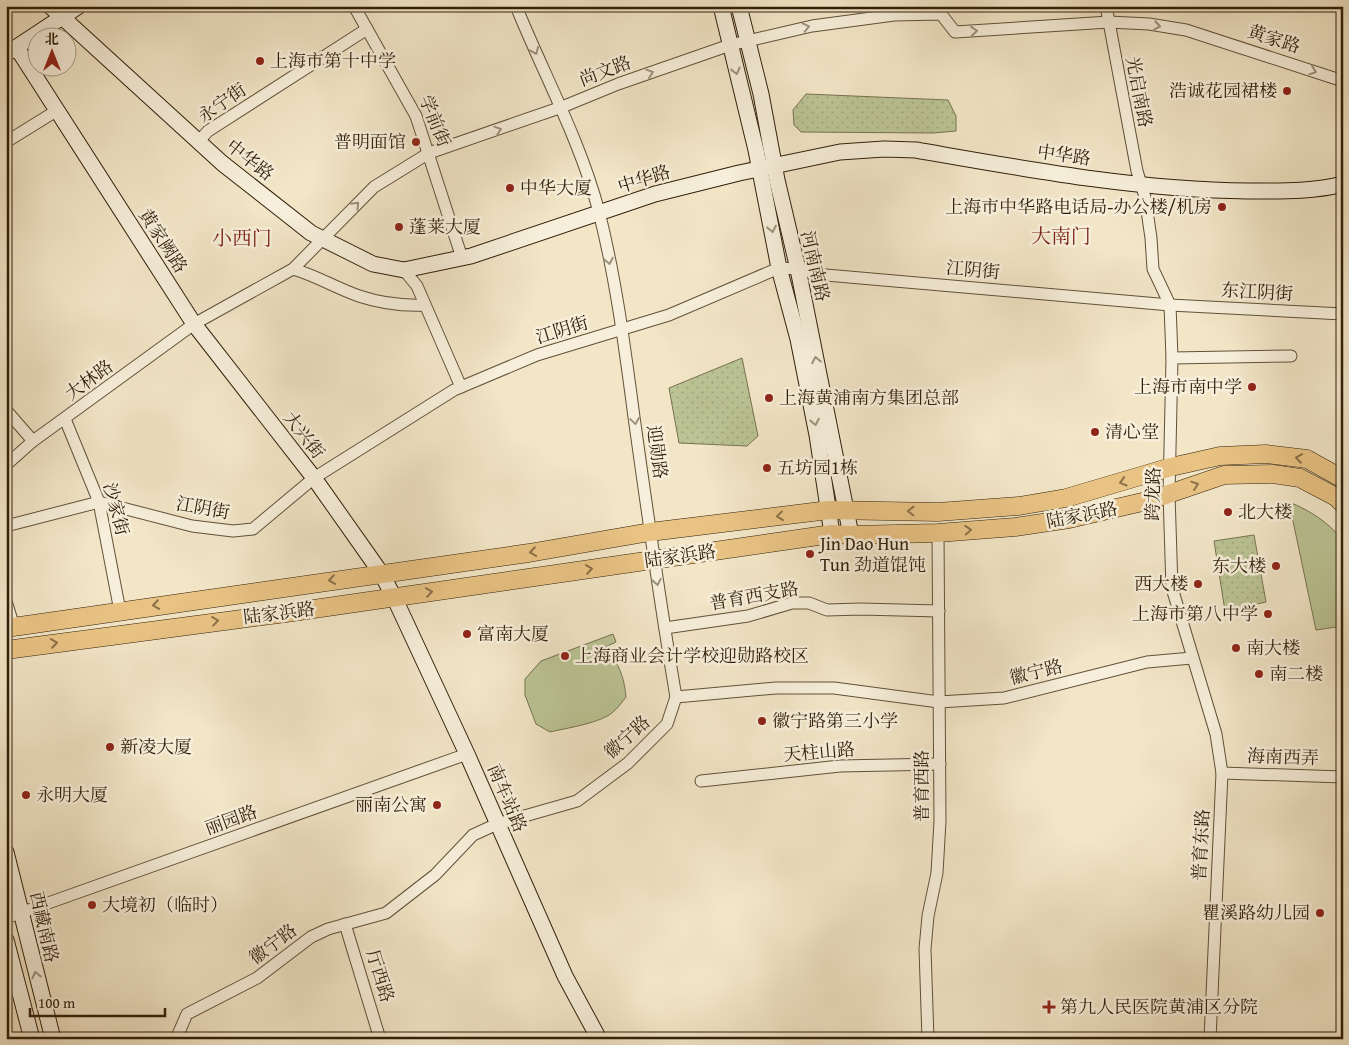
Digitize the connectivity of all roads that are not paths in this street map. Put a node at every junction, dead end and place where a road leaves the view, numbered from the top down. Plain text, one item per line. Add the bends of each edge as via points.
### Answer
1 (50, 6) edge
2 (79, 6) edge
3 (354, 6) edge
4 (516, 6) edge
5 (721, 6) edge
6 (739, 6) edge
7 (1106, 6) edge
8 (933, 10) edge
9 (62, 17) junction
10 (1109, 22) junction
11 (367, 29) junction
12 (748, 41) junction
13 (730, 45) junction
14 (11, 51) edge
15 (1343, 81) edge
16 (562, 108) junction
17 (56, 111) junction
18 (6, 142) edge
19 (198, 142) junction
20 (429, 153) junction
21 (767, 167) junction
22 (1140, 184) junction
23 (1343, 184) edge
24 (599, 213) junction
25 (323, 240) junction
26 (462, 258) junction
27 (779, 268) junction
28 (293, 269) junction
29 (798, 269) junction
30 (404, 270) junction
31 (425, 305) junction
32 (1170, 305) junction
33 (1343, 314) edge
34 (194, 324) junction
35 (622, 330) junction
36 (1291, 356) dead end
37 (1172, 358) junction
38 (461, 387) junction
39 (6, 410) edge
40 (65, 419) junction
41 (33, 441) junction
42 (6, 466) edge
43 (1171, 467) junction
44 (314, 478) junction
45 (1343, 480) edge
46 (1169, 494) junction
47 (99, 502) junction
48 (1343, 504) edge
49 (829, 510) junction
50 (848, 510) junction
51 (6, 526) edge
52 (650, 532) junction
53 (938, 532) junction
54 (832, 534) junction
55 (851, 535) junction
56 (653, 559) junction
57 (381, 572) junction
58 (394, 597) junction
59 (6, 602) edge
60 (120, 611) junction
61 (939, 611) junction
62 (10, 627) edge
63 (665, 628) junction
64 (6, 650) edge
65 (1192, 658) junction
66 (676, 696) junction
67 (940, 702) junction
68 (467, 754) junction
69 (940, 764) junction
70 (1222, 774) junction
71 (1343, 777) edge
72 (701, 781) dead end
73 (496, 824) junction
74 (6, 852) edge
75 (22, 912) junction
76 (6, 918) edge
77 (345, 924) junction
78 (6, 940) edge
79 (32, 1039) edge
80 (53, 1039) edge
81 (176, 1039) edge
82 (380, 1039) edge
83 (598, 1039) edge
84 (928, 1039) edge
85 (1210, 1039) edge

1 - 9 street, 中华路
2 - 9 street
3 - 11 street, 学前街
4 -> 16 street, 迎勋路
5 - 13 street, 河南南路
6 - 12 street, 河南南路
7 - 10 street, 光启南路
8 -> 10 street, 黄家路 via 941,14 955,32
12 -> 8 street, 尚文路 via 812,26
9 - 14 street
9 - 19 street, 中华路
10 -> 15 street, 黄家路 via 1186,30
10 - 22 street, 光启南路
11 - 19 street, 永宁街 via 208,131
11 - 20 street, 学前街 via 409,100
12 - 13 street, 尚文路
12 - 21 street, 河南南路 via 761,94
16 -> 13 street, 尚文路 via 618,84
13 -> 21 street, 河南南路
14 - 17 street, 黄家阙路
20 -> 16 street, 尚文路
16 - 24 street, 迎勋路
17 - 18 street
17 - 34 street, 黄家阙路
19 - 25 street, 中华路
25 -> 20 street, 尚文路 via 374,186
20 - 26 street, 学前街
21 - 22 street, 中华路 via 840,152 916,150
21 - 24 street, 中华路 via 655,194
21 -> 27 street, 河南南路
21 - 29 street, 河南南路
22 - 23 street, 中华路 via 1192,190 1280,191
22 - 32 street, 跨龙路 via 1151,238 1153,269
24 - 26 street, 中华路
24 -> 35 street, 迎勋路
25 - 28 street
25 - 30 street, 中华路 via 374,264
26 - 30 street, 中华路
27 - 29 street, 江阴街
27 - 35 street, 江阴街 via 692,306
27 -> 49 street, 河南南路 via 800,349
28 - 31 street via 315,275 359,296 408,306
28 - 34 street
29 - 32 street, 江阴街 via 826,275
50 -> 29 street, 河南南路
30 - 31 street via 417,286
31 - 38 street
32 - 33 street, 东江阴街
32 - 37 street, 跨龙路
34 - 40 street, 大林路
34 - 44 street, 大兴街
35 - 38 street, 江阴街 via 537,355
35 -> 52 street, 迎勋路
36 - 37 street
37 - 43 street, 跨龙路
38 - 44 street, 江阴街
39 - 41 street
40 - 41 street, 大林路
40 - 47 street, 沙家街
41 - 42 street, 大林路
45 -> 43 main road, 陆家浜路 via 1307,459 1266,454 1220,456
43 - 46 street, 跨龙路
43 -> 50 main road, 陆家浜路 via 1066,498 1019,506 938,512
44 - 47 street, 江阴街 via 252,529 233,531 192,526
44 - 57 street, 大兴街
46 -> 48 main road, 陆家浜路 via 1224,475 1273,474 1300,478
53 -> 46 main road, 陆家浜路 via 1015,527 1069,519
46 - 65 street, 跨龙路 via 1172,588
47 - 51 street, 江阴街
47 - 60 street, 沙家街
49 - 50 main road, 陆家浜路
49 -> 52 main road, 陆家浜路
49 - 54 street, 河南南路
50 - 55 street, 河南南路
52 - 56 street, 迎勋路
52 -> 57 main road, 陆家浜路 via 529,553
53 - 55 main road, 陆家浜路
53 - 61 street, 普育西路
54 - 55 main road, 陆家浜路
54 - 56 main road, 陆家浜路
58 -> 56 main road, 陆家浜路
56 -> 63 street, 迎勋路
57 - 58 street, 南车站路
57 -> 60 main road, 陆家浜路
64 -> 58 main road, 陆家浜路
58 - 68 street, 南车站路
59 - 62 street
60 - 62 main road, 陆家浜路
61 - 63 street, 普育西支路 via 827,610 809,603 792,603 748,616
61 - 67 street, 普育西路
63 - 66 street, 迎勋路
65 - 67 street, 徽宁路 via 1147,662 1004,698
65 - 70 street, 普育东路 via 1216,734
66 - 67 street, 徽宁路 via 776,688 834,688
66 - 73 street, 徽宁路 via 667,724 628,763 577,801
67 - 69 street, 普育西路
68 - 73 street, 南车站路
68 - 75 street, 丽园路
69 - 72 street, 天柱山路 via 840,766
69 - 84 street, 普育西路 via 937,873 925,949
70 - 71 street, 海南西弄
70 - 85 street, 普育东路
73 - 77 street, 徽宁路 via 473,835 435,875 386,913
73 - 83 street, 南车站路 via 565,976
74 - 75 street, 西藏南路
75 - 76 street, 丽园路
80 -> 75 street, 西藏南路
77 - 81 street, 徽宁路 via 311,937 257,978 187,1014
77 - 82 street, 厅西路
78 - 79 street

